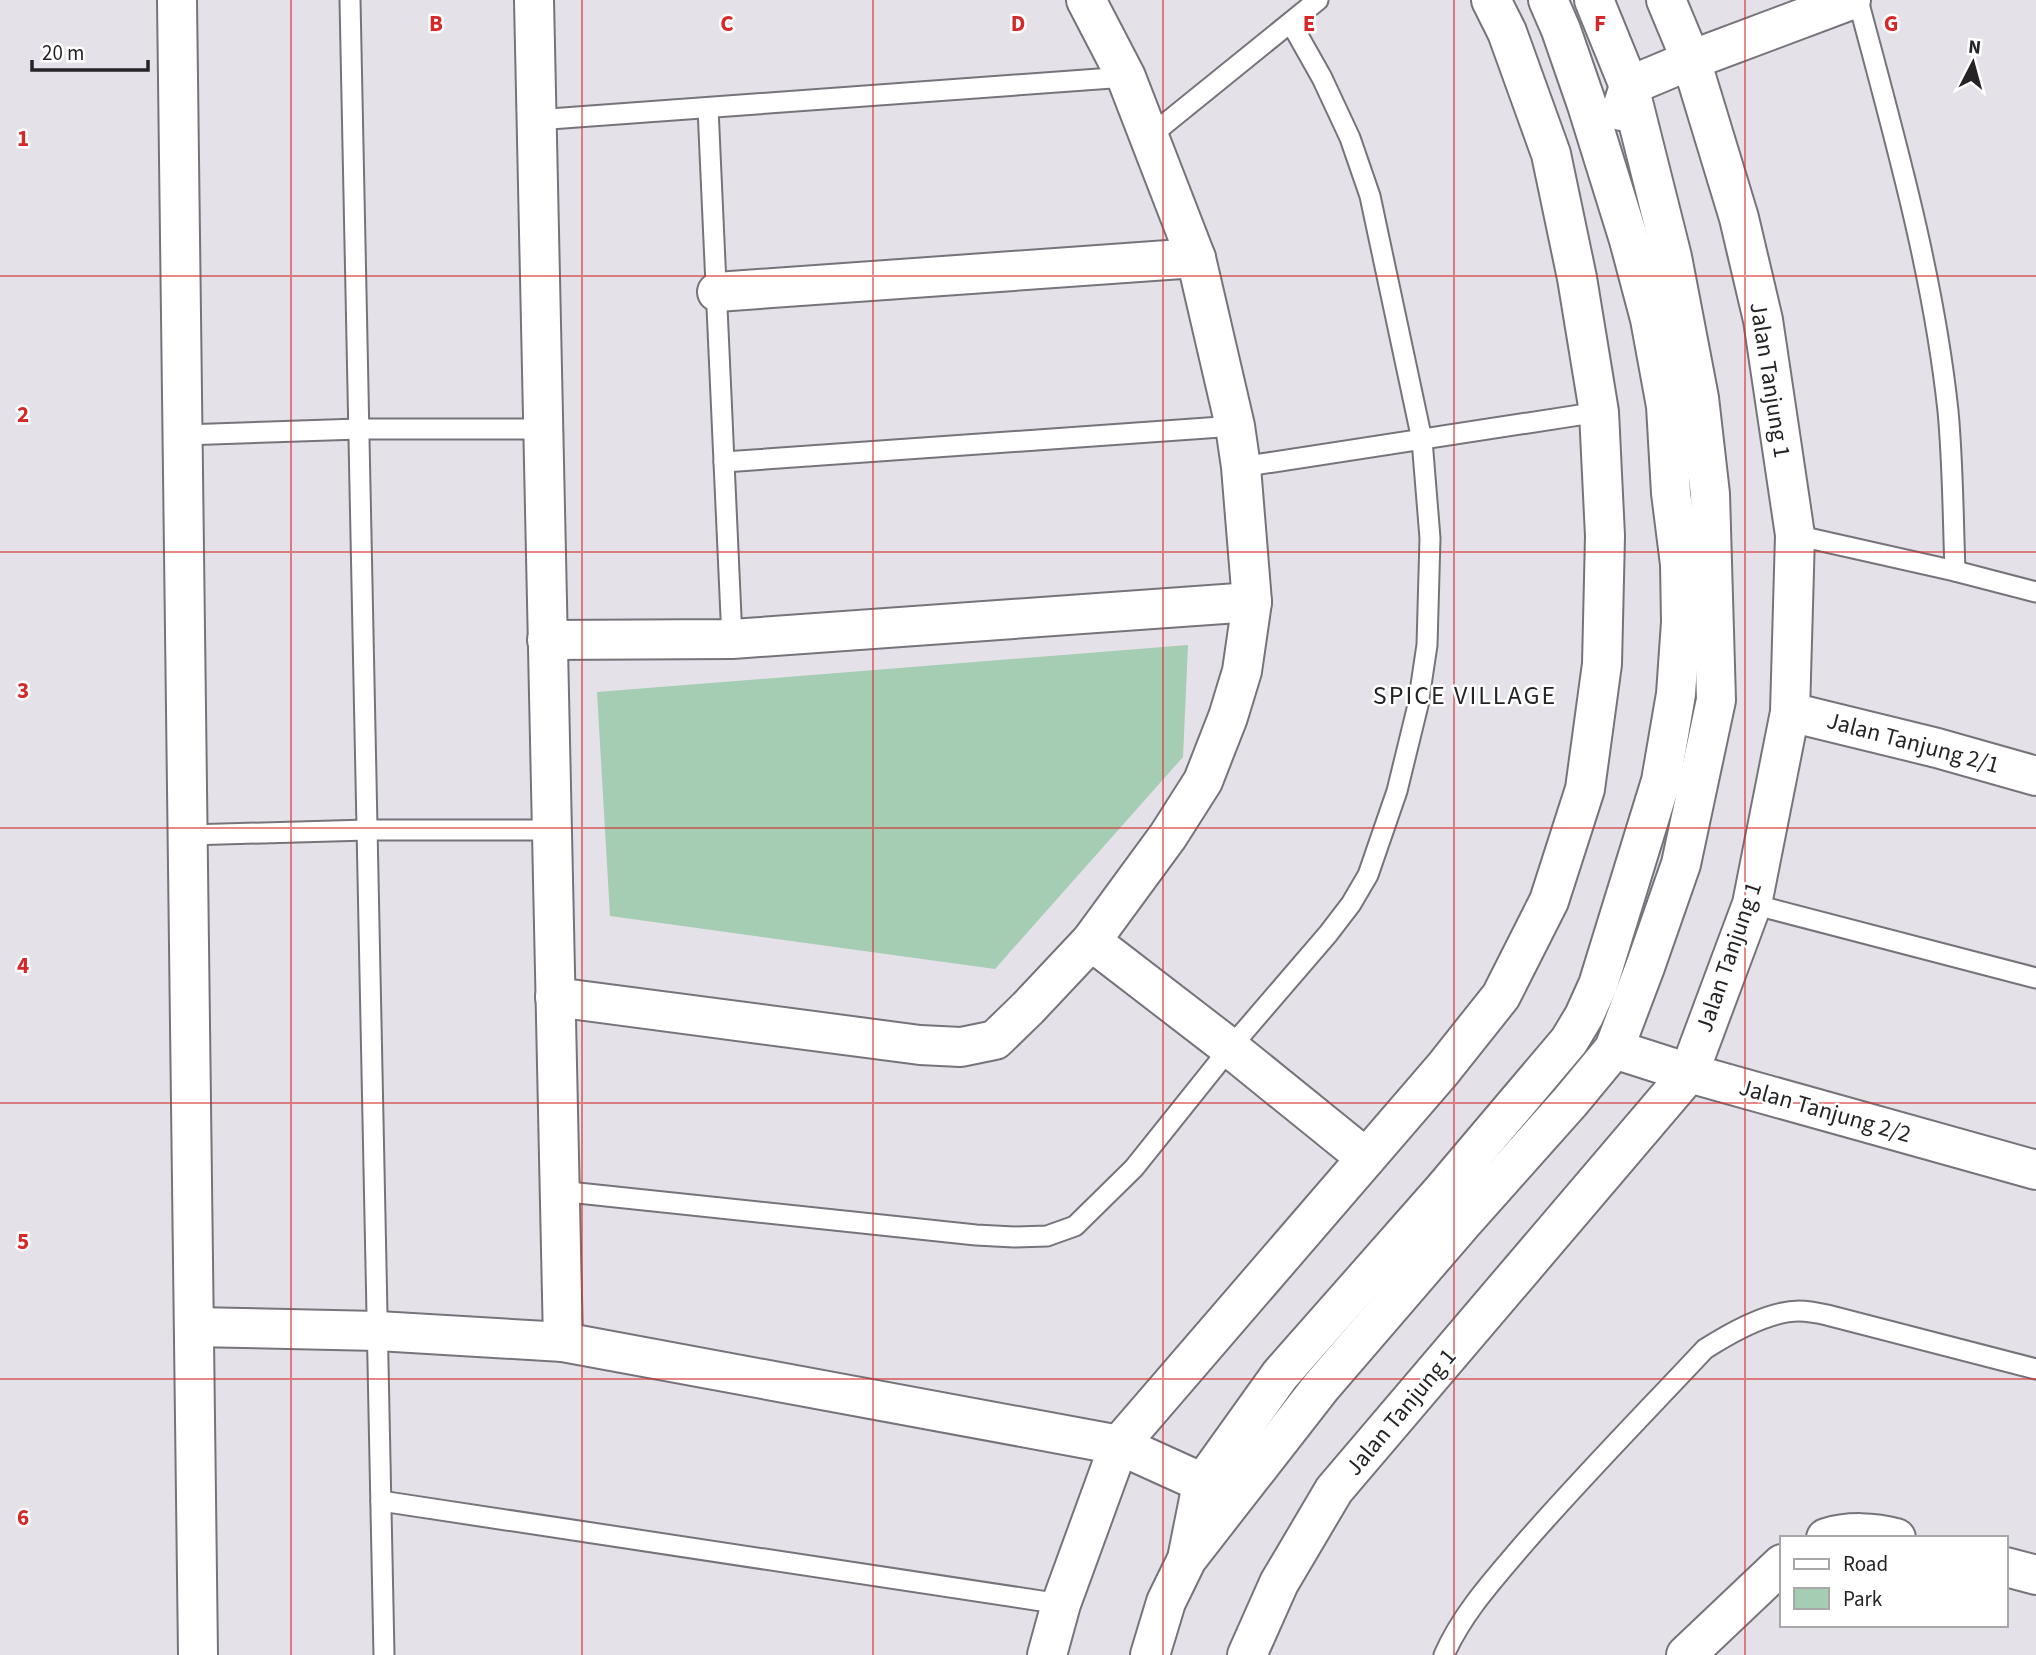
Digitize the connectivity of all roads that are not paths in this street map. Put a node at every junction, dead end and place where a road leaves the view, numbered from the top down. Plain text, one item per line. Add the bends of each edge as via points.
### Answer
1 (177, 0) edge
2 (350, 0) edge
3 (534, 0) edge
4 (1086, 0) edge
5 (1318, 0) edge
6 (1491, 0) edge
7 (1548, 0) edge
8 (1594, 0) edge
9 (1666, 0) edge
10 (1851, 0) edge
11 (1858, 0) edge
12 (1291, 23) junction
13 (1571, 58) junction
14 (1691, 60) junction
15 (1126, 77) junction
16 (1629, 86) junction
17 (708, 108) junction
18 (536, 120) junction
19 (1150, 136) junction
20 (1604, 159) junction
21 (1196, 257) junction
22 (716, 292) junction
23 (1599, 412) junction
24 (1235, 426) junction
25 (359, 429) junction
26 (543, 429) junction
27 (183, 435) junction
28 (1422, 440) junction
29 (724, 462) junction
30 (1241, 467) junction
31 (1795, 535) junction
32 (1955, 570) junction
33 (2036, 592) edge
34 (1252, 602) junction
35 (732, 639) junction
36 (547, 640) junction
37 (1790, 712) junction
38 (2036, 776) edge
39 (367, 830) junction
40 (552, 830) junction
41 (188, 835) junction
42 (1752, 904) junction
43 (1091, 941) junction
44 (2036, 978) edge
45 (1598, 985) junction
46 (555, 997) junction
47 (1230, 1048) junction
48 (1614, 1049) junction
49 (1689, 1073) junction
50 (1543, 1074) junction
51 (1366, 1158) junction
52 (2036, 1170) edge
53 (559, 1191) junction
54 (194, 1327) junction
55 (377, 1331) junction
56 (563, 1342) junction
57 (2036, 1369) edge
58 (1119, 1445) junction
59 (1219, 1491) junction
60 (381, 1501) junction
61 (1831, 1536) edge
62 (1889, 1536) edge
63 (1780, 1566) edge
64 (2008, 1568) edge
65 (2036, 1575) edge
66 (1061, 1604) junction
67 (198, 1655) edge
68 (384, 1655) edge
69 (1047, 1655) edge
70 (1150, 1655) edge
71 (1247, 1655) edge
72 (1444, 1655) edge
73 (1686, 1655) edge

1 - 27 street
2 - 25 lane
3 - 18 street
4 - 15 street
5 - 12 lane
6 - 23 street via 1551,155
7 - 13 street
8 - 16 street
9 - 14 street, Jalan Tanjung 1
10 - 14 street
11 - 32 lane via 1916,220 1935,320 1948,412
12 - 19 lane
12 - 28 lane via 1344,127 1370,196
13 - 16 street
13 - 20 street
14 - 16 street
14 - 31 street, Jalan Tanjung 1 via 1739,218 1763,320
15 - 17 lane
15 - 19 street
16 - 20 street
16 - 48 street via 1672,257 1699,398 1710,494 1716,700 1681,864
17 - 18 lane
17 - 22 lane
18 - 26 street
19 - 21 street
20 - 45 street via 1650,319 1666,406 1681,622 1676,694 1661,781
21 - 22 street
21 - 24 street
22 - 29 lane
23 - 28 lane
23 - 51 street via 1605,536 1602,664 1585,789 1549,901 1501,996
24 - 29 lane
24 - 30 street
25 - 26 lane
25 - 27 lane
25 - 39 lane
26 - 36 street
27 - 41 street
28 - 30 lane
28 - 47 lane via 1430,538 1427,645 1419,705 1397,791 1368,875 1351,904
29 - 35 lane
30 - 34 street
31 - 32 lane
31 - 37 street, Jalan Tanjung 1
32 - 33 lane
34 - 35 street
34 - 43 street via 1242,671 1203,781
35 - 36 street
36 - 40 street
37 - 38 street, Jalan Tanjung 2/1
37 - 42 street, Jalan Tanjung 1
39 - 40 lane
39 - 41 lane
39 - 55 lane
40 - 46 street
41 - 54 street
42 - 44 lane
42 - 49 street, Jalan Tanjung 1
43 - 46 street via 995,1040 961,1047
43 - 47 street
45 - 48 street
45 - 50 street via 1569,1041
46 - 53 street
47 - 51 street
47 - 53 lane via 1112,1192 1075,1226 1047,1237 976,1235
48 - 49 street, Jalan Tanjung 2/2
48 - 50 street
48 - 59 street via 1321,1387
49 - 52 street, Jalan Tanjung 2/2
49 - 71 street, Jalan Tanjung 1 via 1334,1490 1279,1583
50 - 59 street via 1280,1375
51 - 58 street
53 - 56 street
54 - 55 street
54 - 67 street
55 - 56 street
55 - 60 lane
56 - 58 street
57 - 72 lane via 1797,1311 1729,1333 1705,1349 1559,1504 1482,1593
58 - 59 street
58 - 66 street
59 - 70 street via 1166,1602
60 - 66 lane
60 - 68 lane
61 - 62 street
63 - 73 street
64 - 65 street
66 - 69 street

